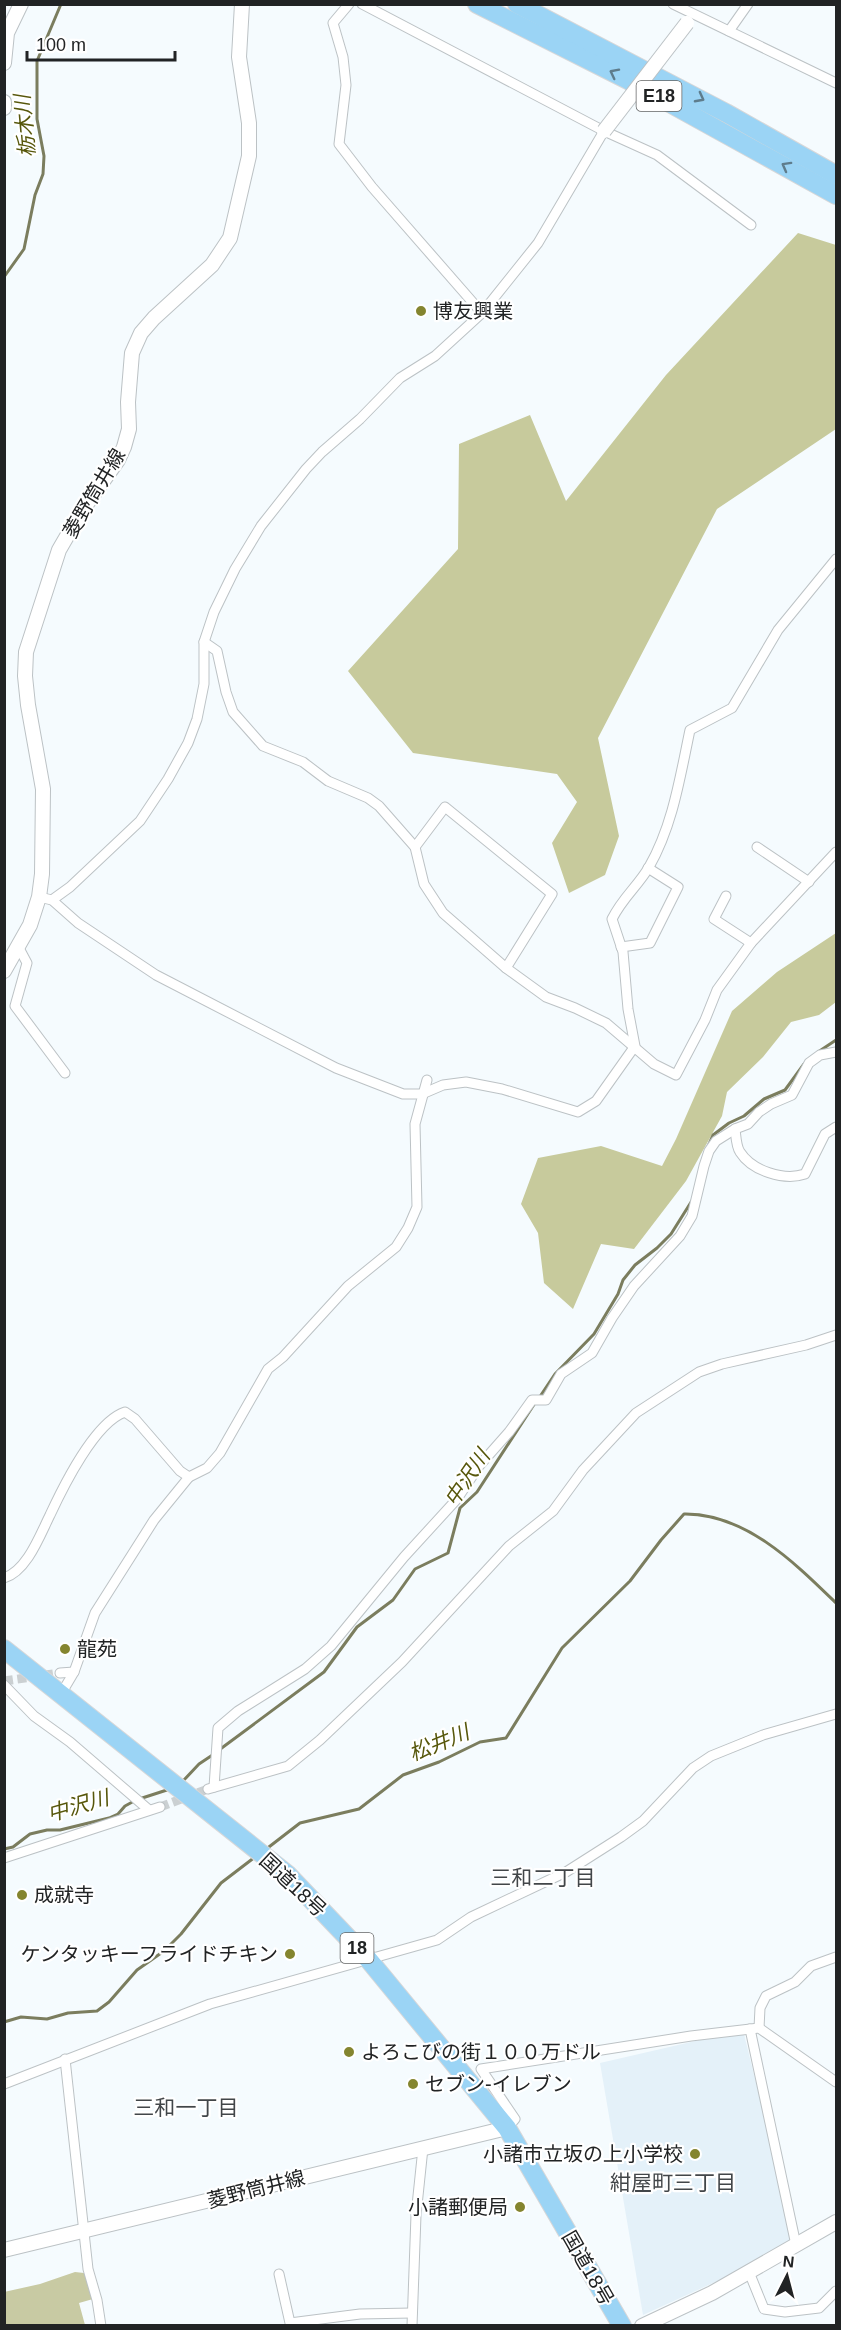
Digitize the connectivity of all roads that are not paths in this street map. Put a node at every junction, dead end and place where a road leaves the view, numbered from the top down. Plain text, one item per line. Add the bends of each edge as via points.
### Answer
1 (21, 4) edge
2 (242, 4) edge
3 (349, 4) edge
4 (362, 4) edge
5 (477, 4) edge
6 (517, 4) edge
7 (673, 4) edge
8 (748, 4) edge
9 (692, 14) edge
10 (729, 31) junction
11 (4, 63) edge
12 (837, 83) edge
13 (4, 102) edge
14 (4, 108) edge
15 (604, 131) junction
16 (837, 175) edge
17 (837, 195) edge
18 (751, 225) dead end
19 (483, 313) junction
20 (837, 560) edge
21 (204, 642) junction
22 (415, 847) junction
23 (757, 847) dead end
24 (837, 852) edge
25 (648, 868) junction
26 (809, 882) junction
27 (726, 896) dead end
28 (46, 899) junction
29 (752, 943) junction
30 (621, 947) junction
31 (19, 948) junction
32 (506, 968) junction
33 (4, 971) edge
34 (635, 1046) junction
35 (837, 1052) edge
36 (65, 1073) dead end
37 (427, 1080) dead end
38 (422, 1094) junction
39 (837, 1126) edge
40 (735, 1129) junction
41 (837, 1335) edge
42 (189, 1477) junction
43 (4, 1578) edge
44 (4, 1649) edge
45 (74, 1672) junction
46 (60, 1673) tunnel mouth
47 (7, 1682) edge
48 (61, 1694) junction
49 (837, 1714) edge
50 (145, 1807) junction
51 (160, 1807) tunnel mouth
52 (4, 1858) edge
53 (837, 1957) edge
54 (368, 1959) junction
55 (754, 2029) junction
56 (65, 2059) junction
57 (837, 2082) edge
58 (4, 2084) edge
59 (507, 2128) junction
60 (423, 2148) junction
61 (837, 2222) edge
62 (84, 2232) junction
63 (796, 2245) junction
64 (4, 2250) edge
65 (748, 2272) junction
66 (279, 2274) dead end
67 (837, 2291) edge
68 (412, 2313) junction
69 (101, 2325) edge
70 (412, 2325) edge
71 (622, 2325) edge
72 (642, 2325) edge

1 - 11 main road via 7,33
2 - 28 main road, 菱野筒井線 via 239,57 249,123 249,156 230,238 212,265 141,333 131,358 129,429 124,447 60,550 26,652 28,705 43,789 42,874
3 - 19 street via 333,23 346,85 339,144
4 - 15 street
17 -> 5 highway, E18 via 638,85
6 -> 16 highway, E18 via 717,107
7 - 9 street
8 - 10 street
9 - 10 street
9 - 15 main road, bridge
10 - 12 street
13 - 14 main road
15 - 18 street via 657,156
15 - 19 street via 538,243
19 - 21 street via 435,356 400,378 306,469 261,526 214,612
20 - 25 street via 778,630 732,708 690,730 669,824
21 - 22 street via 217,651 233,712 263,746 303,762 328,781 369,798
21 - 28 street via 204,684 197,719 168,779 140,820 70,887
22 - 32 street via 424,884 443,913
22 - 32 street via 445,807 552,894
23 - 26 street
24 - 26 street
25 - 30 street via 620,903 612,920
25 - 30 street via 678,887 650,943
26 - 29 street
27 - 29 street via 714,920
28 - 31 main road, 菱野筒井線
28 - 38 street via 182,989 336,1068 403,1094
29 - 34 street via 717,990 676,1075 654,1064
30 - 34 street
31 - 33 main road, 菱野筒井線
31 - 36 street via 27,963 15,1006
32 - 34 street via 546,997 606,1023
34 - 38 street via 596,1101 578,1112 466,1082 443,1085
35 - 40 street via 820,1054 809,1063 792,1095 771,1104 748,1124
37 - 38 street
38 - 42 street via 415,1124 417,1207 408,1228 396,1247 348,1286 268,1369 220,1453 207,1468
39 - 40 street via 825,1134 805,1174 797,1177 768,1172 748,1161 739,1151
40 - 41 street via 709,1151 696,1205 680,1236 634,1286 592,1353 561,1374 546,1400 532,1400 457,1499 331,1646 305,1669 218,1728 211,1788 288,1766 320,1740 402,1662 509,1546 553,1511 583,1470 636,1413 699,1372
42 - 43 street via 135,1419 125,1412 115,1416 98,1432 56,1501 31,1554
42 - 45 street via 154,1520 95,1613
44 - 48 highway, 国道18号 / 18
45 - 46 street
45 - 48 street
47 - 50 street via 34,1716
48 - 54 highway, 国道18号 / 18 via 286,1874
49 - 54 street via 711,1756 693,1768 643,1821 567,1872 471,1917 437,1940
50 - 51 street
50 - 52 street
53 - 55 street via 811,1966 795,1982 766,1996
54 - 56 street via 210,2004
54 - 59 highway, 国道18号 / 18
55 - 57 street
55 - 59 street via 481,2069 515,2119
55 - 63 street
56 - 58 street
56 - 62 street
59 - 60 main road, 菱野筒井線
59 - 71 highway, 国道18号 / 18
60 - 62 main road, 菱野筒井線
60 - 68 street
61 - 63 main road
62 - 64 main road, 菱野筒井線
62 - 69 street
63 - 65 main road
65 - 67 street via 764,2309 785,2312 819,2308
65 - 72 main road
66 - 68 street via 290,2324 360,2314
68 - 70 street

